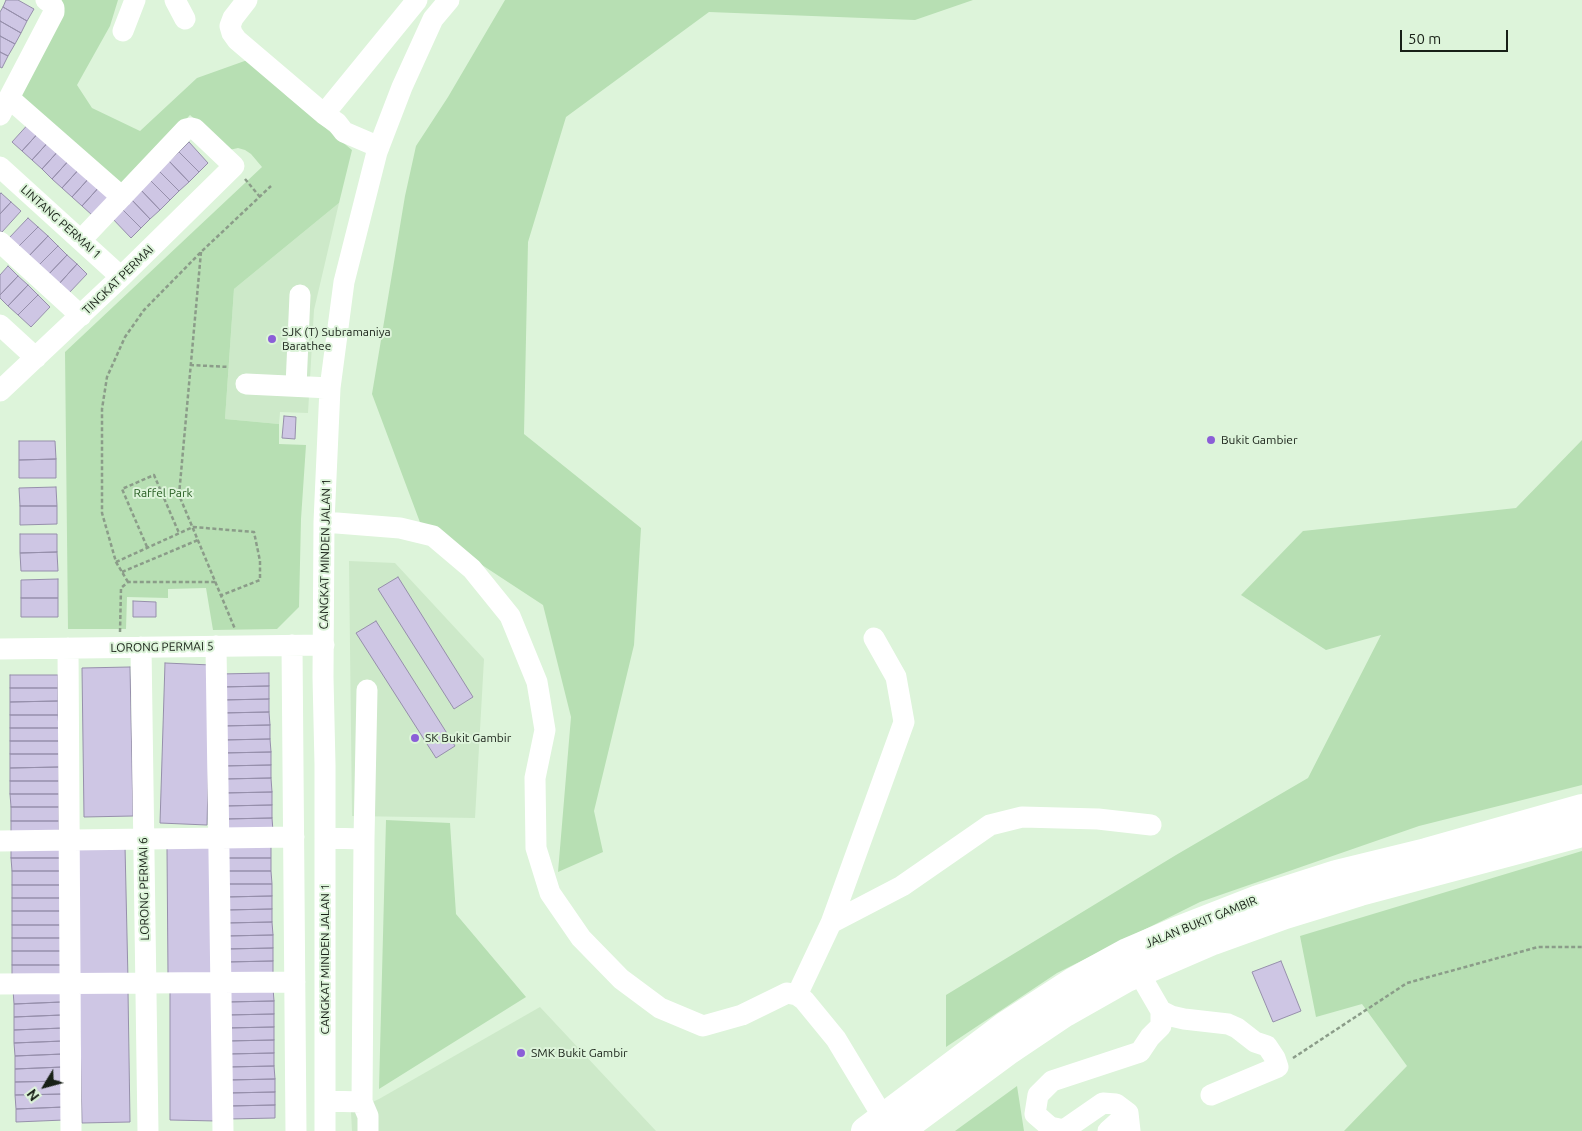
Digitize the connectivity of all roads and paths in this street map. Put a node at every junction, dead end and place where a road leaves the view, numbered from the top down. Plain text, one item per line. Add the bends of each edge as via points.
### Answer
1 (135, 0) edge
2 (175, 0) edge
3 (247, 0) edge
4 (417, 0) edge
5 (449, 0) edge
6 (50, 6) edge
7 (185, 18) dead end
8 (123, 31) dead end
9 (4, 107) edge
10 (331, 119) junction
11 (381, 142) junction
12 (0, 167) edge
13 (238, 171) junction
14 (271, 186) dead end
15 (122, 196) junction
16 (260, 197) junction
17 (81, 240) junction
18 (0, 242) edge
19 (202, 252) junction
20 (121, 277) junction
21 (300, 295) dead end
22 (81, 316) junction
23 (0, 325) edge
24 (36, 358) junction
25 (190, 364) junction
26 (229, 367) dead end
27 (246, 384) dead end
28 (296, 386) junction
29 (330, 388) junction
30 (0, 391) edge
31 (324, 522) junction
32 (192, 527) junction
33 (179, 533) junction
34 (198, 540) junction
35 (148, 547) junction
36 (116, 562) junction
37 (122, 572) junction
38 (128, 582) junction
39 (216, 582) junction
40 (222, 596) junction
41 (874, 638) dead end
42 (292, 645) junction
43 (324, 645) junction
44 (216, 646) junction
45 (243, 646) junction
46 (120, 647) junction
47 (141, 647) junction
48 (68, 648) junction
49 (0, 649) edge
50 (367, 690) dead end
51 (1582, 808) edge
52 (1151, 825) dead end
53 (1582, 833) edge
54 (219, 838) junction
55 (294, 838) junction
56 (324, 838) junction
57 (144, 839) junction
58 (364, 839) junction
59 (69, 840) junction
60 (0, 841) edge
61 (831, 923) junction
62 (1582, 947) edge
63 (1138, 973) junction
64 (295, 982) junction
65 (146, 983) junction
66 (221, 983) junction
67 (0, 984) edge
68 (70, 984) junction
69 (796, 995) junction
70 (1161, 1011) junction
71 (1278, 1067) junction
72 (1211, 1095) dead end
73 (325, 1102) junction
74 (362, 1102) junction
75 (1129, 1122) edge
76 (883, 1126) edge
77 (71, 1131) edge
78 (148, 1131) edge
79 (223, 1131) edge
80 (296, 1131) edge
81 (325, 1131) edge
82 (368, 1131) edge
83 (1108, 1131) edge

1 - 8 street
2 - 7 street
3 - 10 street via 233,18 232,33
4 - 10 street
5 - 11 street, CANGKAT MINDEN JALAN 1 via 433,18
6 - 9 street
9 - 15 street
10 - 11 street via 344,132
11 - 29 street, CANGKAT MINDEN JALAN 1 via 344,282
12 - 17 street, LINTANG PERMAI 1
13 - 15 street via 195,129 186,129
13 - 16 path
13 - 20 street, TINGKAT PERMAI
14 - 16 path
15 - 17 street
16 - 19 path
17 - 20 street, LINTANG PERMAI 1
18 - 22 street
19 - 25 path
19 - 36 path via 144,310 125,336 107,377 102,409 102,513
20 - 22 street, TINGKAT PERMAI
21 - 28 street
22 - 24 street, TINGKAT PERMAI
23 - 24 street
24 - 30 street, TINGKAT PERMAI
25 - 26 path
25 - 32 path via 179,495
27 - 28 street
28 - 29 street
29 - 31 street, CANGKAT MINDEN JALAN 1
31 - 43 street, CANGKAT MINDEN JALAN 1
31 - 69 street via 400,528 433,536 472,569 510,616 537,682 545,730 535,778 536,848 550,893 581,938 621,979 660,1008 703,1026 742,1015 787,993
32 - 33 path
32 - 34 path
32 - 40 path via 254,532 260,580
33 - 35 path
33 - 35 path via 154,475 122,489
34 - 37 path
34 - 39 path
35 - 36 path
36 - 37 path
37 - 38 path
38 - 39 path
38 - 46 path via 121,588
39 - 40 path
40 - 45 path
41 - 61 street via 896,677 904,722
42 - 43 street, LORONG PERMAI 5
42 - 45 street, LORONG PERMAI 5
42 - 55 street
43 - 56 street, CANGKAT MINDEN JALAN 1
44 - 45 street, LORONG PERMAI 5
44 - 47 street, LORONG PERMAI 5
44 - 54 street
46 - 47 street, LORONG PERMAI 5
46 - 48 street, LORONG PERMAI 5
47 - 57 street, LORONG PERMAI 6
48 - 49 street, LORONG PERMAI 5
48 - 59 street
50 - 58 street
51 - 76 main road, JALAN BUKIT GAMBIR via 1336,874 1258,899 1128,952 1074,981 1006,1025
52 - 61 street via 1098,819 1022,817 990,825 902,886
53 - 63 main road, JALAN BUKIT GAMBIR via 1285,915
54 - 55 street
54 - 57 street
54 - 66 street
55 - 64 street
56 - 58 street
56 - 73 street, CANGKAT MINDEN JALAN 1
57 - 59 street
57 - 65 street, LORONG PERMAI 6
58 - 74 street
59 - 60 street
59 - 68 street
61 - 69 street
62 - 71 path via 1538,947 1407,983
63 - 70 street
63 - 76 main road, JALAN BUKIT GAMBIR via 1066,1013
64 - 66 street
64 - 80 street
65 - 66 street
65 - 68 street
65 - 78 street, LORONG PERMAI 6
66 - 79 street
67 - 68 street
68 - 77 street
69 - 76 street via 804,1000 836,1040
70 - 71 street via 1184,1019 1237,1028 1255,1042 1268,1046
70 - 75 street via 1161,1026 1140,1052 1052,1081 1038,1095 1035,1114 1050,1128 1064,1130 1102,1104 1116,1104
71 - 72 street
73 - 74 street
73 - 81 street, CANGKAT MINDEN JALAN 1
74 - 82 street via 368,1116
75 - 83 street

